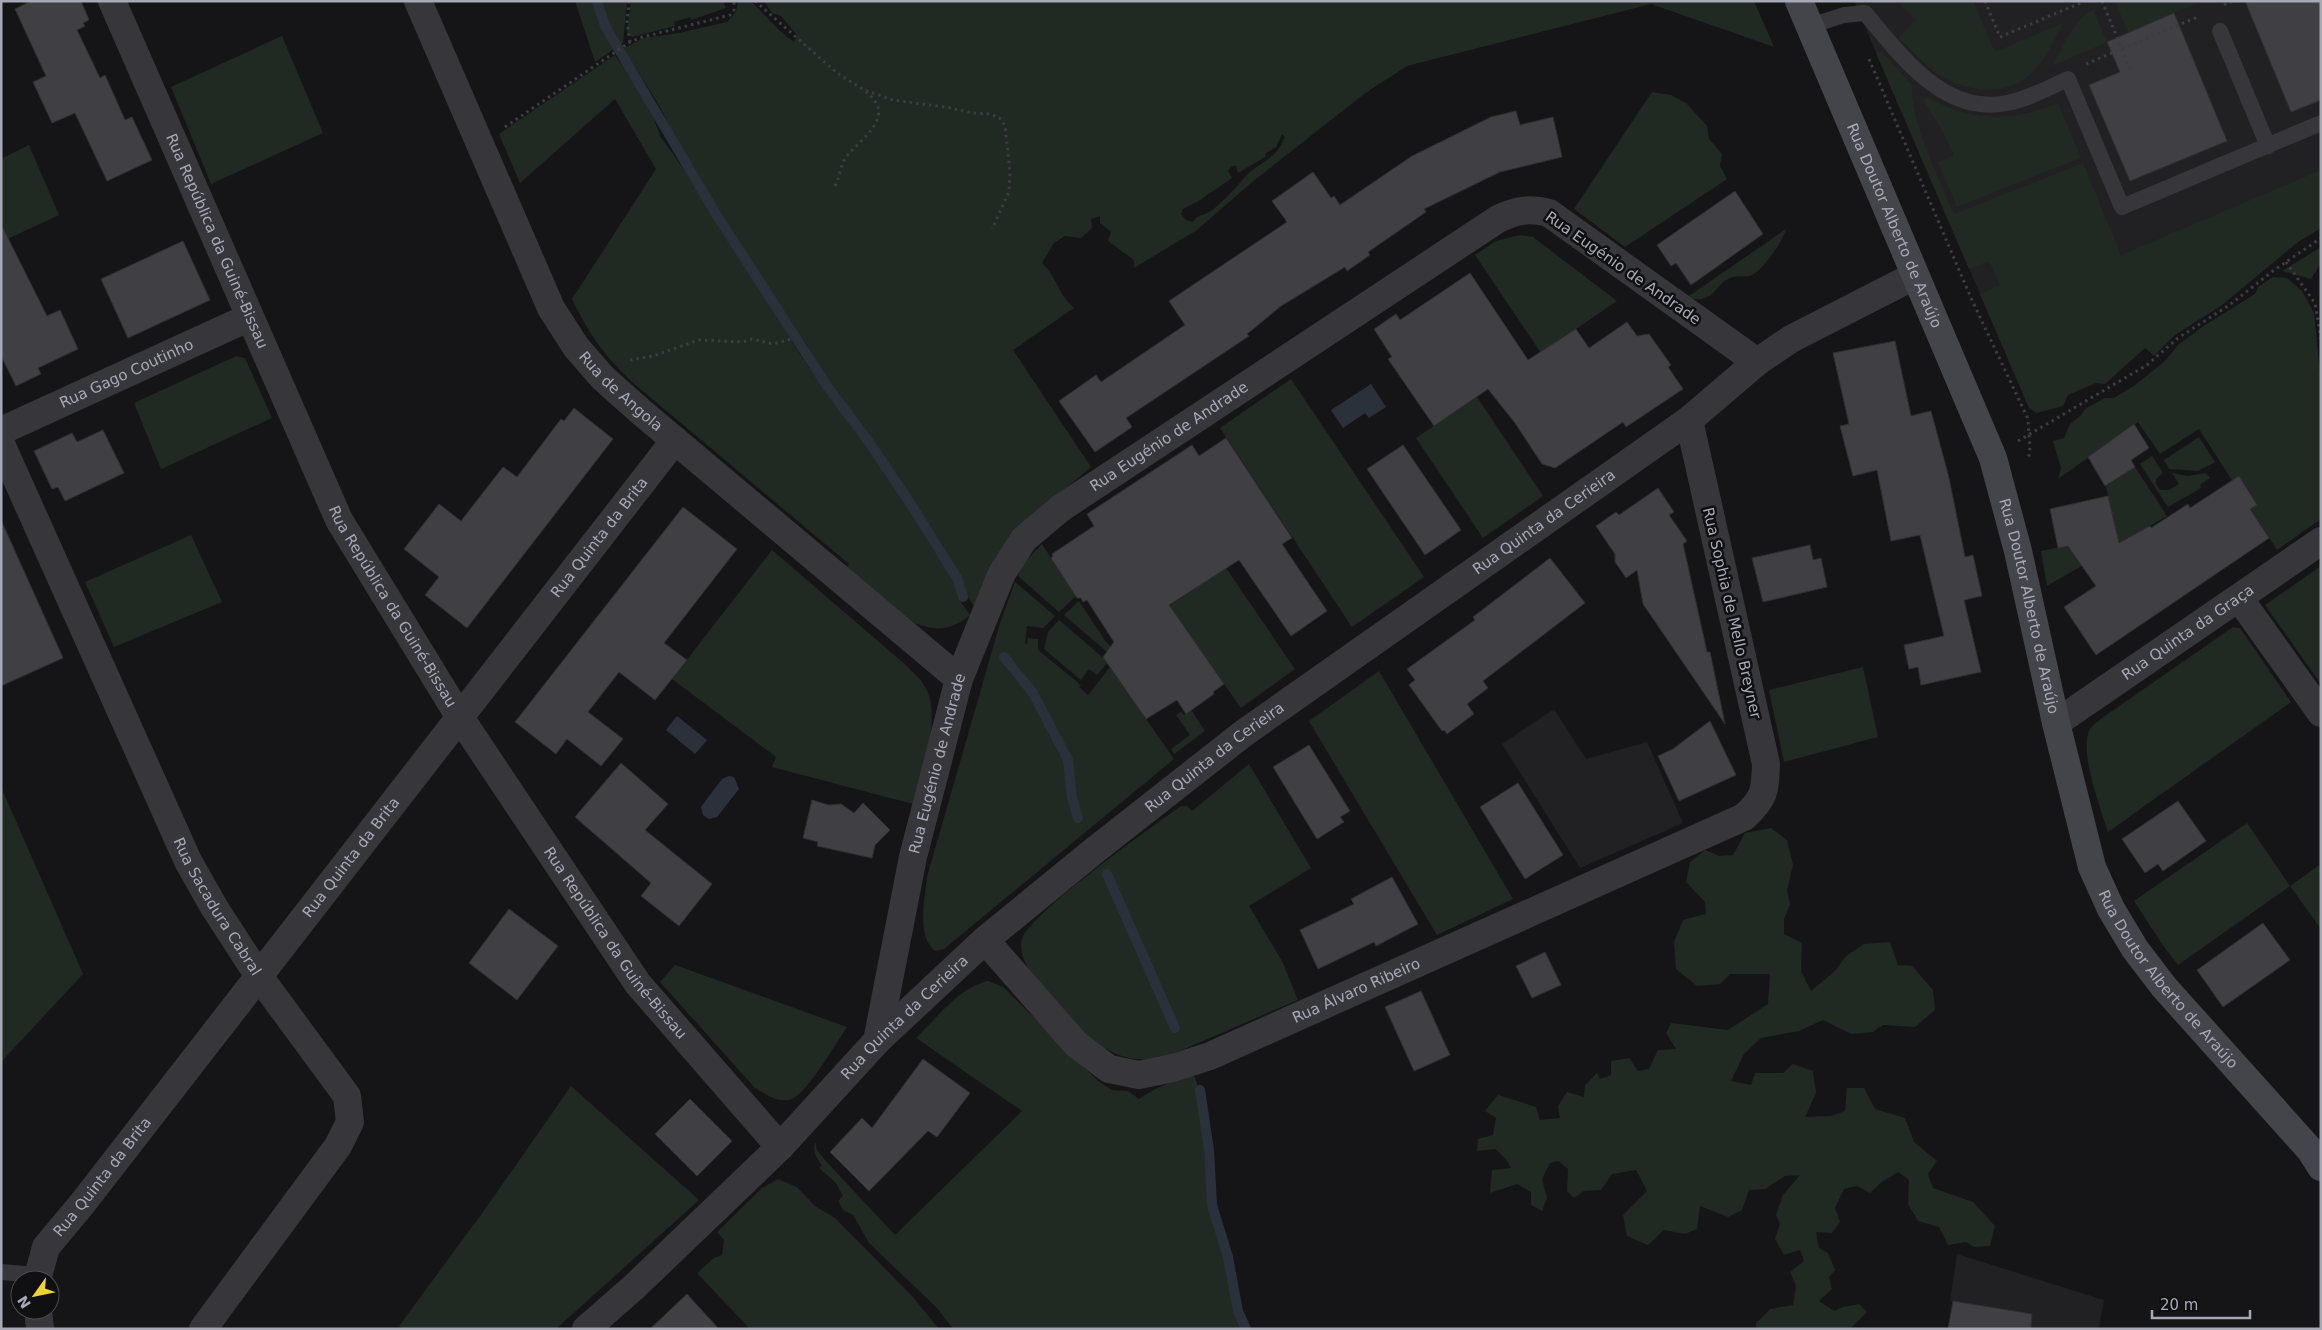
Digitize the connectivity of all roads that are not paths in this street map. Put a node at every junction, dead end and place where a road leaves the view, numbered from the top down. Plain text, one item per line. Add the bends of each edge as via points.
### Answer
1 (112, 1) edge
2 (418, 1) edge
3 (1799, 1) edge
4 (1810, 26) junction
5 (2220, 32) dead end
6 (2321, 123) edge
7 (2268, 146) junction
8 (1914, 276) junction
9 (250, 318) junction
10 (1757, 362) junction
11 (1689, 420) junction
12 (1, 430) edge
13 (675, 440) junction
14 (1, 444) edge
15 (2321, 541) edge
16 (2239, 598) junction
17 (959, 679) junction
18 (2321, 713) edge
19 (459, 716) junction
20 (2056, 723) junction
21 (1758, 804) joint
22 (985, 940) junction
23 (258, 975) junction
24 (877, 1041) junction
25 (780, 1147) junction
26 (2321, 1167) edge
27 (39, 1270) edge
28 (203, 1329) edge
29 (586, 1329) edge

1 - 9 street, Rua República da Guiné-Bissau
2 - 13 street, Rua de Angola via 550,308 576,347 603,378
3 - 4 main road, Rua Doutor Alberto de Araújo
4 - 7 lane via 1844,15 1865,13 1911,67 1937,88 1984,106 2015,101 2068,79 2122,207
4 - 8 main road, Rua Doutor Alberto de Araújo
5 - 7 lane
6 - 7 lane
8 - 10 street, Rua Quinta da Cerieira via 1791,339
8 - 20 main road, Rua Doutor Alberto de Araújo via 1993,458 2018,551
9 - 12 street, Rua Gago Coutinho
9 - 19 street, Rua República da Guiné-Bissau via 339,520
10 - 11 street, Rua Quinta da Cerieira
10 - 17 street, Rua Eugénio de Andrade via 1549,213 1533,209 1515,211 1498,219 1062,508 1032,532 1002,573
11 - 21 street, Rua Sophia de Mello Breyner via 1766,764 1766,791
11 - 22 street, Rua Quinta da Cerieira via 1244,733
13 - 17 street, Rua de Angola
13 - 19 street, Rua Quinta da Brita
14 - 23 street, Rua Sacadura Cabral via 188,860
15 - 16 street, Rua Quinta da Graça
16 - 18 street
16 - 20 street, Rua Quinta da Graça
17 - 24 street, Rua Eugénio de Andrade via 914,857
19 - 23 street, Rua Quinta da Brita
19 - 25 street, Rua República da Guiné-Bissau via 638,984
20 - 26 main road, Rua Doutor Alberto de Araújo via 2092,867 2111,909 2135,949 2164,987 2267,1100
21 - 22 street, Rua Álvaro Ribeiro via 1744,817 1723,827 1210,1056 1139,1076 1109,1069 1076,1044
22 - 24 street, Rua Quinta da Cerieira
23 - 27 street, Rua Quinta da Brita via 46,1247
23 - 28 street, Rua Sacadura Cabral via 347,1096 350,1122 338,1146
24 - 25 street, Rua Quinta da Cerieira
25 - 29 street, Rua Quinta da Cerieira

